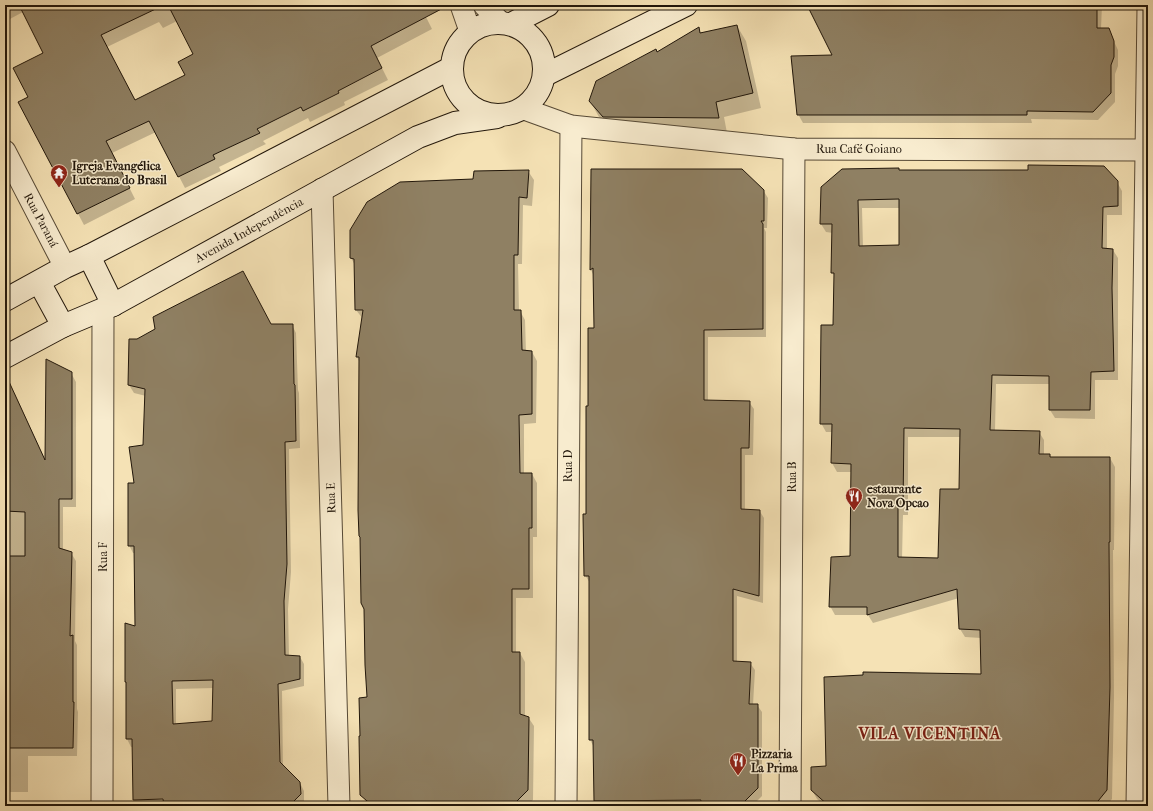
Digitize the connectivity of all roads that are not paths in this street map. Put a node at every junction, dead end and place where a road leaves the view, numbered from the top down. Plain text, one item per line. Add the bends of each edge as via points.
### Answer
1 (461, 5) edge
2 (484, 5) edge
3 (548, 5) edge
4 (686, 5) edge
5 (1148, 8) edge
6 (506, 24) junction
7 (470, 31) junction
8 (450, 68) junction
9 (545, 76) junction
10 (524, 109) junction
11 (497, 117) junction
12 (571, 126) junction
13 (794, 149) junction
14 (1147, 150) edge
15 (5, 151) edge
16 (322, 189) junction
17 (89, 256) junction
18 (66, 267) junction
19 (39, 282) junction
20 (5, 300) edge
21 (108, 307) junction
22 (63, 326) junction
23 (5, 357) edge
24 (102, 806) edge
25 (339, 806) edge
26 (566, 806) edge
27 (790, 806) edge
28 (1137, 806) edge

1 - 7 street
2 - 6 street
3 - 6 street
4 - 9 street
5 - 14 street
6 - 7 street via 489,23
6 - 9 street via 530,35 542,53
7 - 8 street via 456,48
8 - 11 street via 457,92 474,110
8 - 17 street
9 - 10 street via 538,94
10 - 11 street
10 - 12 street, Rua Café Goiano
11 - 16 street, Avenida Independência via 455,123 418,137
12 - 13 street, Rua Café Goiano
12 - 26 street, Rua D
13 - 14 street, Rua Café Goiano
13 - 27 street, Rua B
14 - 28 street
15 - 18 street, Rua Paraná
16 - 21 street, Avenida Independência
16 - 25 street, Rua E
17 - 18 street
17 - 21 street
18 - 19 street
19 - 20 street
19 - 22 street
21 - 22 street, Avenida Independência
21 - 24 street, Rua F
22 - 23 street, Avenida Independência

